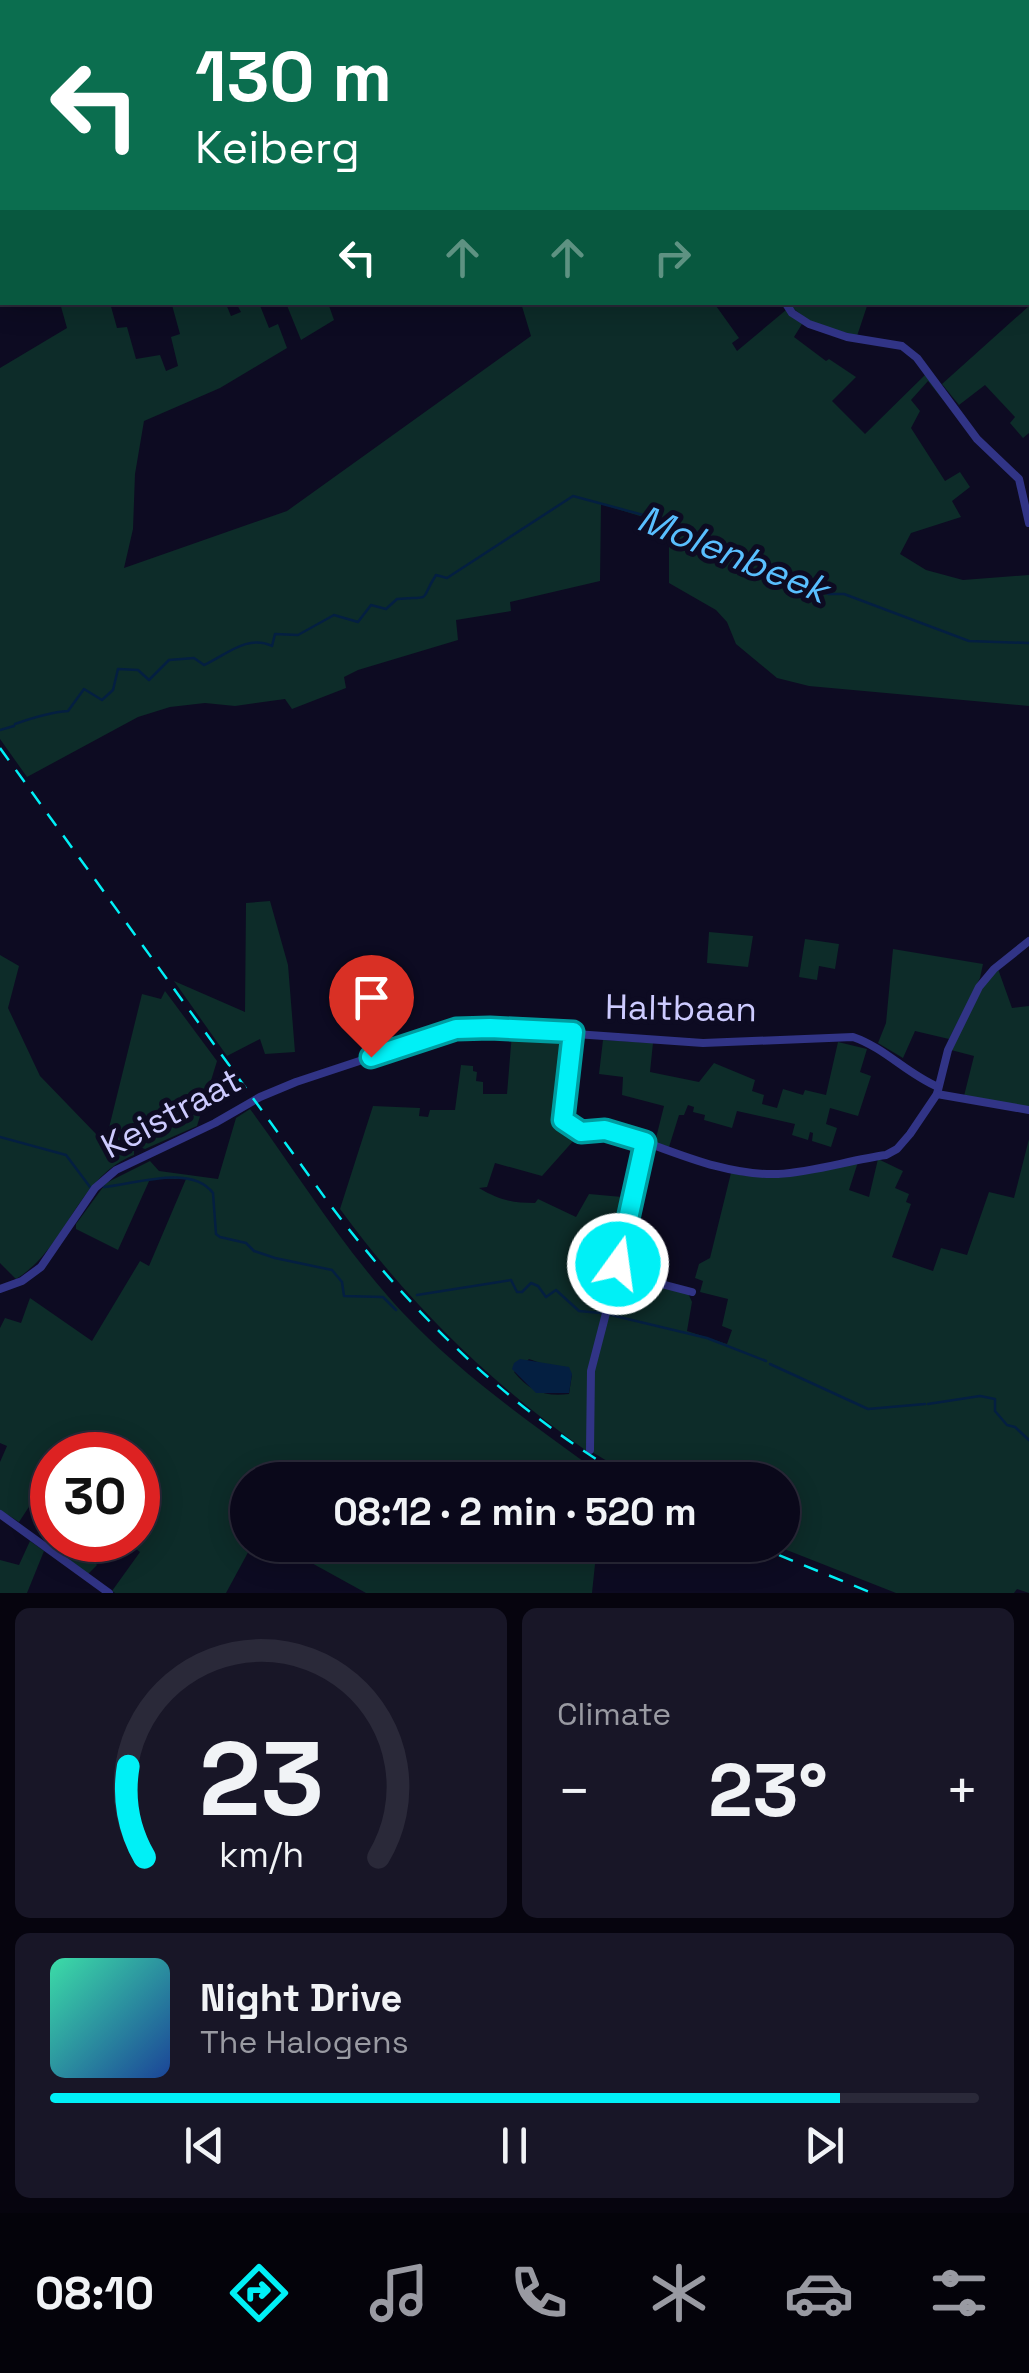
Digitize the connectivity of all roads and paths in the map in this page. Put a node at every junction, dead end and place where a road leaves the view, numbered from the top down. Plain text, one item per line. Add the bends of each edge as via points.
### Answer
1 (788, 305) edge
2 (1029, 522) edge
3 (1029, 941) edge
4 (573, 1032) junction
5 (296, 1082) joint
6 (938, 1090) junction
7 (1029, 1110) edge
8 (645, 1142) junction
9 (616, 1272) junction
10 (0, 1289) edge
11 (692, 1292) dead end
12 (590, 1450) dead end
13 (0, 1514) edge
14 (108, 1593) edge

1 - 2 street via 809,324 902,346 917,358 977,439 1014,472
3 - 6 street via 978,988 953,1038
4 - 5 street, Haltbaan via 456,1029
4 - 6 street, Haltbaan via 703,1043 853,1037
4 - 8 street via 563,1120 581,1132 605,1130
5 - 10 street, Keistraat via 116,1170 95,1188 42,1267
6 - 7 street
6 - 8 street via 893,1152 797,1172 732,1170
8 - 9 street
9 - 11 street
9 - 12 street via 590,1371
13 - 14 street

